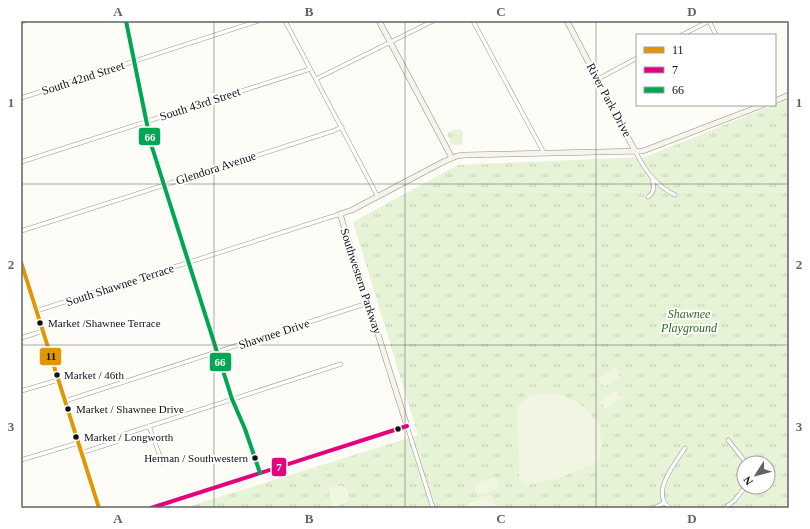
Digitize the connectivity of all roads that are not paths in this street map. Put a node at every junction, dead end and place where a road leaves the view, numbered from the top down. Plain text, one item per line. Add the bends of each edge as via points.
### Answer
1 (126, 21) edge
2 (258, 21) edge
3 (285, 21) edge
4 (379, 21) edge
5 (433, 21) edge
6 (473, 21) edge
7 (567, 21) edge
8 (709, 21) edge
9 (684, 34) edge
10 (716, 34) edge
11 (390, 42) junction
12 (636, 59) edge
13 (134, 61) junction
14 (310, 69) junction
15 (316, 79) junction
16 (598, 79) junction
17 (789, 95) edge
18 (21, 98) edge
19 (776, 101) edge
20 (754, 107) edge
21 (147, 121) junction
22 (342, 127) junction
23 (636, 151) junction
24 (544, 153) junction
25 (452, 158) junction
26 (21, 162) edge
27 (651, 177) junction
28 (164, 185) junction
29 (675, 195) dead end
30 (378, 197) junction
31 (648, 197) dead end
32 (340, 214) junction
33 (21, 231) edge
34 (21, 262) edge
35 (188, 263) junction
36 (368, 303) junction
37 (36, 311) junction
38 (43, 331) junction
39 (21, 338) edge
40 (217, 352) junction
41 (341, 364) dead end
42 (58, 380) junction
43 (21, 391) edge
44 (232, 399) junction
45 (65, 401) junction
46 (149, 426) junction
47 (407, 426) junction
48 (728, 440) dead end
49 (78, 443) junction
50 (685, 448) dead end
51 (81, 452) junction
52 (740, 455) edge
53 (21, 460) edge
54 (162, 462) dead end
55 (260, 473) junction
56 (738, 495) edge
57 (664, 503) junction
58 (99, 508) edge
59 (151, 508) edge
60 (433, 508) edge
61 (654, 508) edge
62 (670, 508) edge
63 (724, 508) edge

1 - 13 street
2 - 13 street, South 42nd Street
3 - 14 street
4 - 11 street
5 - 11 street
6 - 24 street
7 - 16 street, River Park Drive
8 - 9 street
8 - 10 street
11 - 15 street
11 - 25 street
12 - 16 street
13 - 18 street, South 42nd Street
13 - 21 street
14 - 15 street
14 - 21 street, South 43rd Street
15 - 22 street
16 - 23 street, River Park Drive
17 - 19 street
20 - 23 street, Southwestern Parkway via 643,151
21 - 26 street, South 43rd Street
21 - 28 street via 151,144
22 - 28 street, Glendora Avenue
22 - 30 street
23 - 24 street, Southwestern Parkway
23 - 27 street, River Park Drive
24 - 25 street, Southwestern Parkway via 465,155
25 - 30 street, Southwestern Parkway
27 - 29 street, River Park Drive
27 - 31 street via 654,190
28 - 33 street, Glendora Avenue
28 - 35 street
30 - 32 street, Southwestern Parkway
32 - 35 street, South Shawnee Terrace
32 - 36 street, Southwestern Parkway
34 - 37 street
35 - 37 street, South Shawnee Terrace
35 - 40 street
36 - 40 street, Shawnee Drive
36 - 47 street, Southwestern Parkway
37 - 38 street
38 - 39 street
38 - 42 street
40 - 44 street
40 - 45 street, Shawnee Drive
41 - 44 street
42 - 43 street
42 - 45 street
44 - 46 street
44 - 55 street
45 - 49 street
46 - 51 street via 119,436 118,441
46 - 54 street
47 - 55 street
47 - 60 street
48 - 52 street
49 - 51 street
49 - 53 street
50 - 57 street via 666,477
51 - 58 street
55 - 59 street
56 - 63 street
57 - 61 street
57 - 62 street

